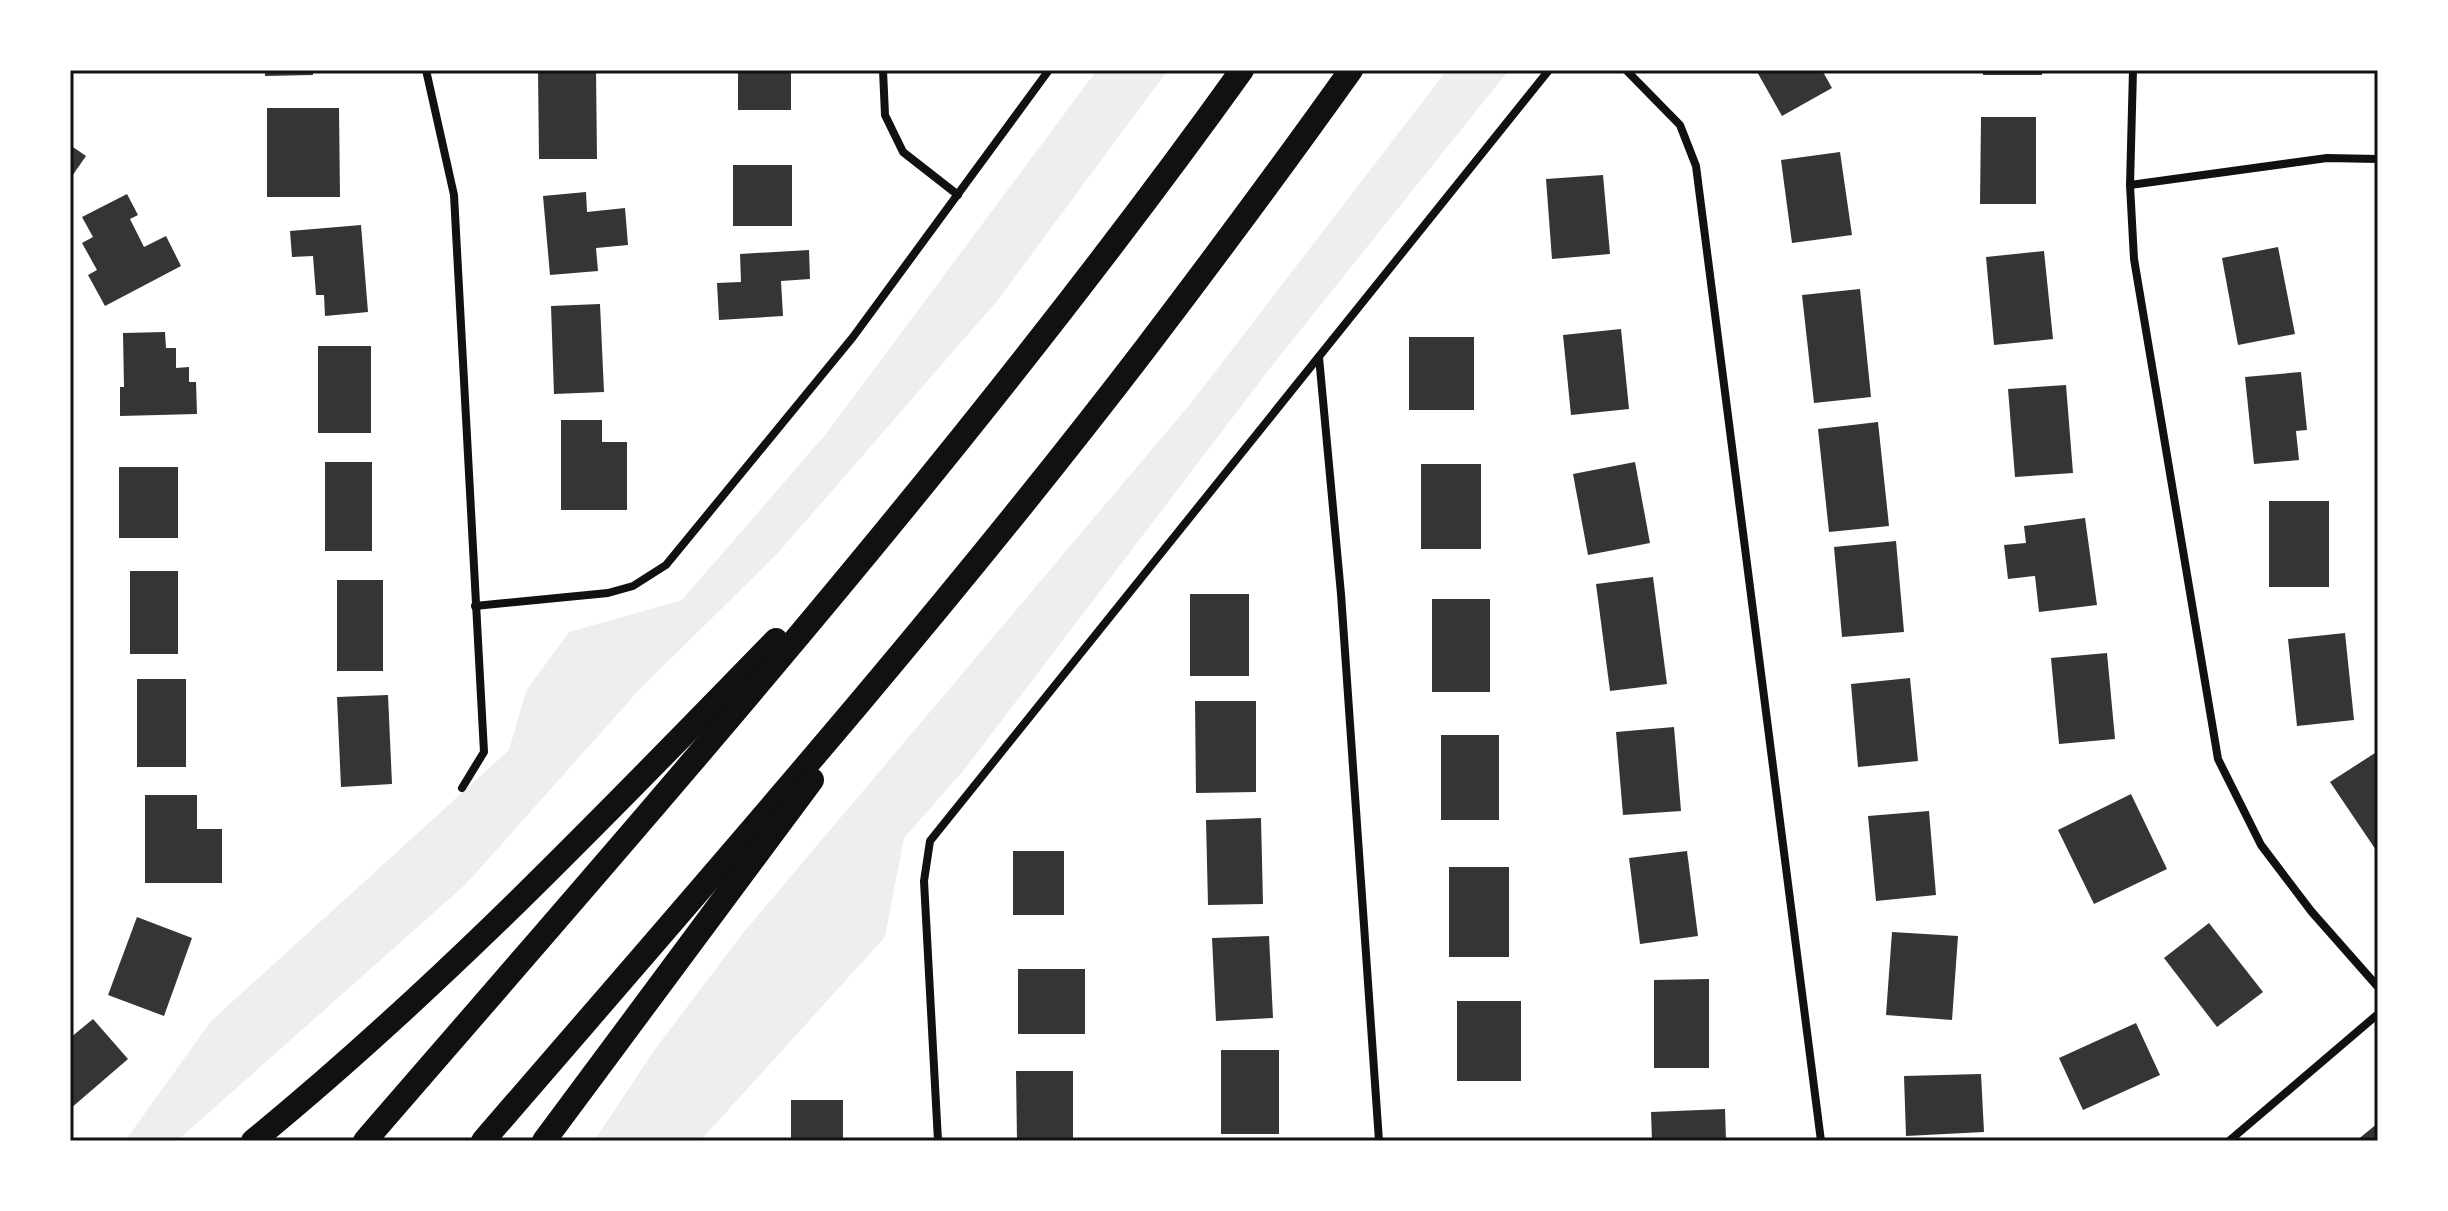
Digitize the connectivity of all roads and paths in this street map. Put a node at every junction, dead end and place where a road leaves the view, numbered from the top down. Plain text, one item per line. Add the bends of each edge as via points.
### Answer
1 (426, 70) edge
2 (883, 70) edge
3 (1049, 70) edge
4 (1242, 70) edge
5 (1351, 70) edge
6 (1360, 70) edge
7 (1549, 70) edge
8 (1626, 70) edge
9 (2133, 70) edge
10 (1308, 130) junction
11 (2378, 159) edge
12 (2130, 185) junction
13 (958, 195) junction
14 (1319, 356) junction
15 (901, 513) junction
16 (970, 569) junction
17 (475, 606) junction
18 (462, 788) dead end
19 (2378, 987) edge
20 (2378, 1014) edge
21 (253, 1141) edge
22 (365, 1141) edge
23 (483, 1141) edge
24 (544, 1141) edge
25 (938, 1141) edge
26 (1379, 1141) edge
27 (1821, 1141) edge
28 (2229, 1141) edge

1 - 17 street via 454,195
2 - 13 street via 885,115 903,152
3 - 13 street
4 - 15 highway via 1074,296
5 - 10 highway
6 - 10 highway
7 - 14 street
8 - 27 street via 1680,125 1696,166
9 - 12 street
10 - 16 highway via 1144,350
11 - 12 street via 2327,158
12 - 19 street via 2134,259 2218,759 2261,845
13 - 17 street via 853,337 666,565 633,586 608,593
14 - 25 street via 930,841 924,881
14 - 26 street
15 - 21 highway via 459,957 333,1075
15 - 22 highway
16 - 23 highway
16 - 24 highway
17 - 18 street via 484,752
20 - 28 street

